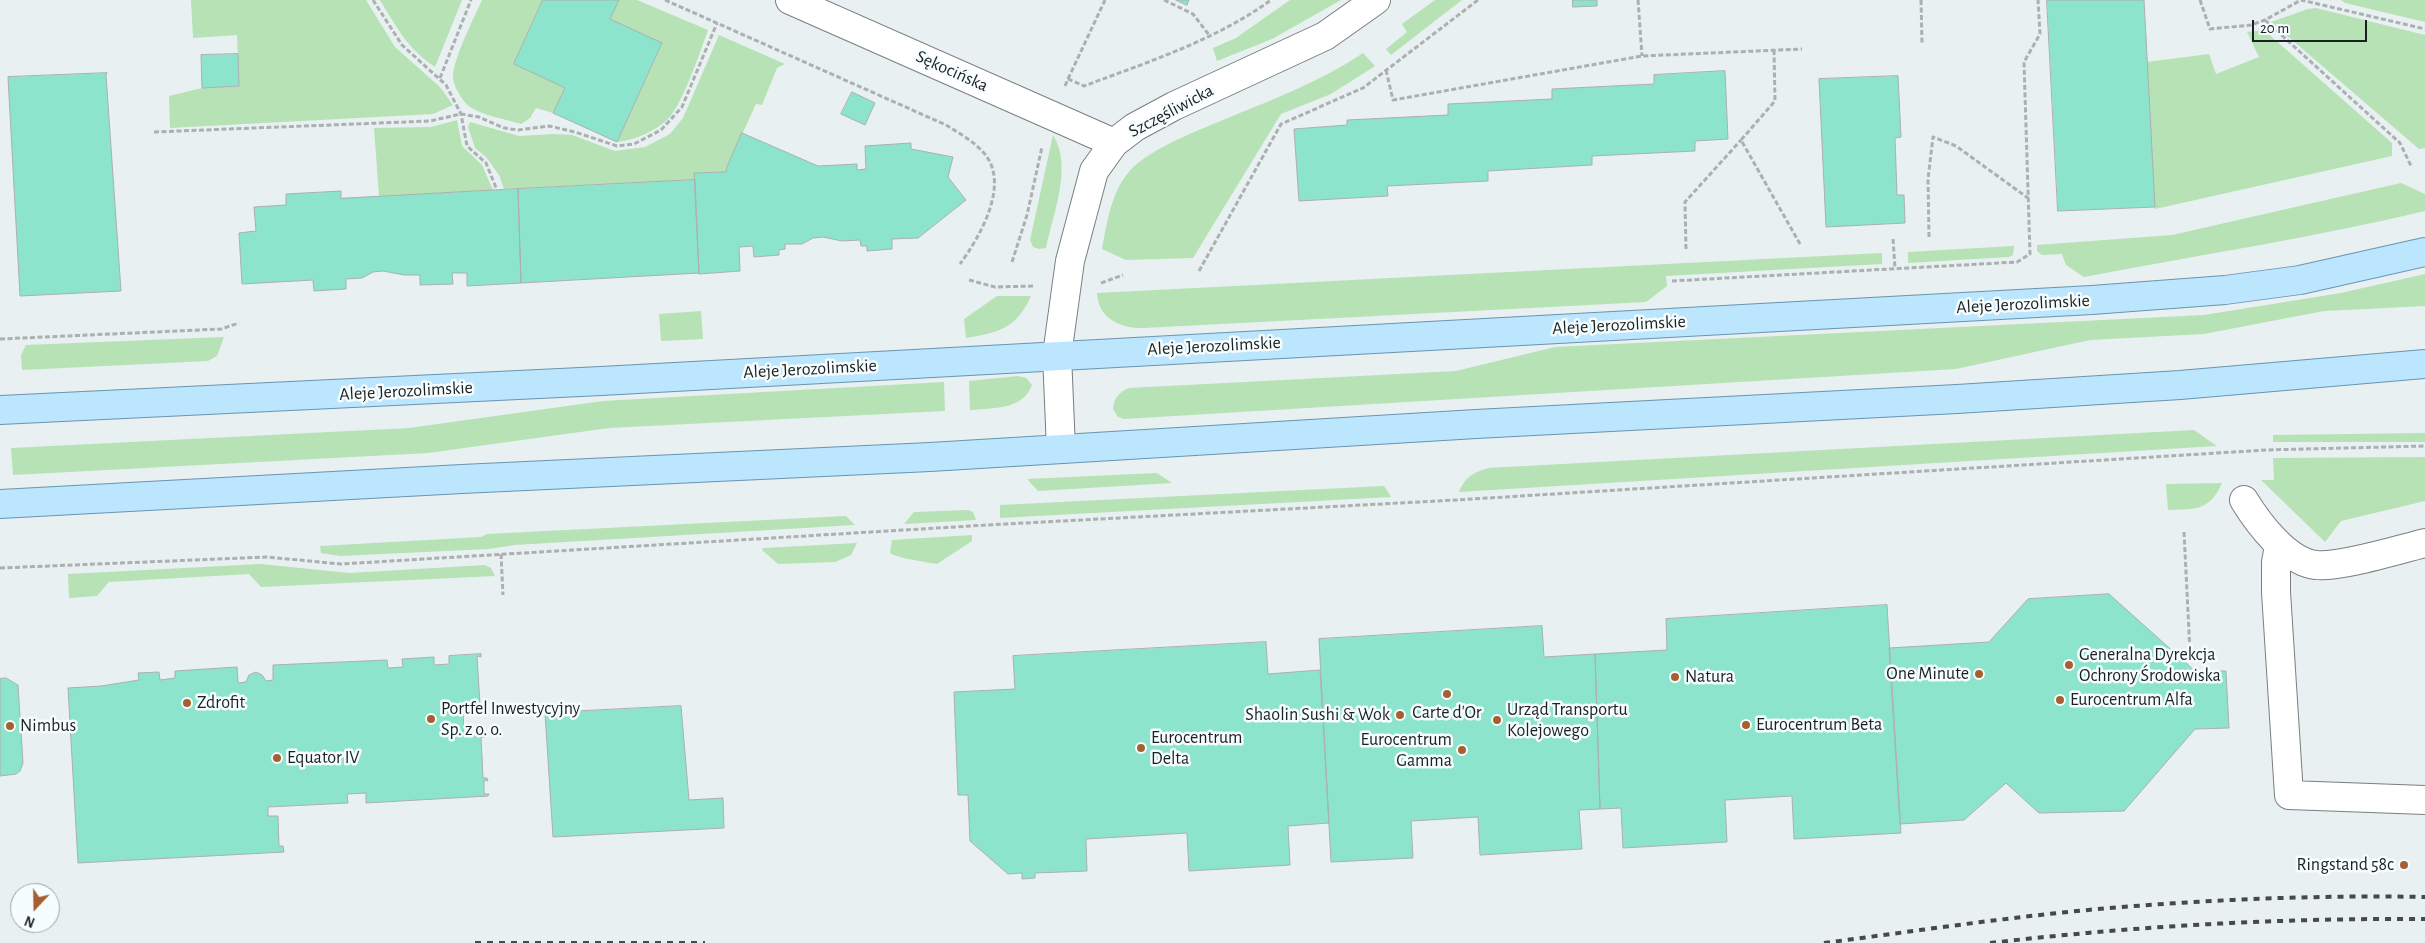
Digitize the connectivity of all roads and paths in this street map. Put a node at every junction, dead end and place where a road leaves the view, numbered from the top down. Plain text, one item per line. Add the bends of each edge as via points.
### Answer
1 (373, 0) edge
2 (472, 0) edge
3 (665, 0) edge
4 (790, 0) edge
5 (1105, 0) edge
6 (1164, 0) edge
7 (1271, 0) edge
8 (1376, 0) edge
9 (1478, 0) edge
10 (1638, 0) edge
11 (1921, 0) edge
12 (2038, 0) edge
13 (2200, 0) edge
14 (2265, 20) junction
15 (717, 23) junction
16 (2425, 29) edge
17 (1209, 35) junction
18 (1922, 43) dead end
19 (1802, 49) dead end
20 (1774, 50) junction
21 (1642, 56) junction
22 (1386, 70) junction
23 (440, 78) junction
24 (1068, 79) junction
25 (461, 114) junction
26 (1051, 114) junction
27 (154, 132) dead end
28 (1741, 140) junction
29 (1114, 144) junction
30 (2411, 166) dead end
31 (497, 190) dead end
32 (2028, 198) junction
33 (1929, 237) dead end
34 (1893, 239) dead end
35 (1800, 244) dead end
36 (1686, 249) dead end
37 (2425, 252) edge
38 (1012, 262) dead end
39 (960, 264) dead end
40 (1895, 268) junction
41 (1198, 272) dead end
42 (1123, 275) dead end
43 (969, 280) dead end
44 (1672, 281) dead end
45 (1096, 284) dead end
46 (1037, 286) dead end
47 (240, 323) dead end
48 (0, 340) edge
49 (1057, 355) junction
50 (2425, 364) edge
51 (0, 410) edge
52 (2425, 446) edge
53 (1061, 449) junction
54 (2244, 500) dead end
55 (0, 504) edge
56 (2184, 532) dead end
57 (2425, 543) edge
58 (2279, 546) junction
59 (501, 554) junction
60 (0, 568) edge
61 (503, 595) dead end
62 (2190, 652) dead end
63 (2425, 800) edge

1 - 23 path via 402,45
2 - 23 path
3 - 15 path
4 - 26 street, Sękocińska
5 - 24 path
6 - 17 path via 1193,14
7 - 17 path via 1244,19
8 - 29 street, Szczęśliwicka via 1325,36 1174,106 1135,127
9 - 22 path
10 - 21 path
11 - 18 path
12 - 32 path via 2040,34 2024,62
13 - 14 path via 2210,29 2251,25
14 - 16 path via 2301,0
14 - 30 path via 2400,143
15 - 25 path via 682,107 661,130 634,144 617,146 549,126 518,130 504,128 479,117
15 - 39 path via 946,125 984,154 994,175 992,200 977,239
17 - 24 path via 1084,86
19 - 20 path
20 - 21 path
20 - 28 path via 1774,101
21 - 22 path via 1392,100
22 - 41 path via 1363,88 1281,124
23 - 25 path
24 - 26 path
25 - 27 path via 430,121
25 - 31 path via 467,146 486,164
26 - 29 street, Sękocińska
26 - 38 path via 1045,126 1039,167
28 - 35 path
28 - 36 path via 1685,202
29 - 49 street, Szczęśliwicka via 1094,171 1085,197 1070,260
32 - 33 path via 1956,146 1933,137 1928,179
32 - 40 path via 2030,254 2017,262
34 - 40 path
37 - 49 main road, Aleje Jerozolimskie via 2300,280 2162,295
40 - 44 path
42 - 45 path
43 - 46 path via 995,287
47 - 48 path via 220,329
49 - 51 main road, Aleje Jerozolimskie
49 - 53 street, Szczęśliwicka
50 - 53 main road via 2006,396
52 - 59 path via 2266,450
53 - 55 main road
54 - 58 street
56 - 62 path
57 - 58 street via 2336,564 2316,565
58 - 63 street via 2276,592 2289,795
59 - 60 path via 341,564 267,557
59 - 61 path

